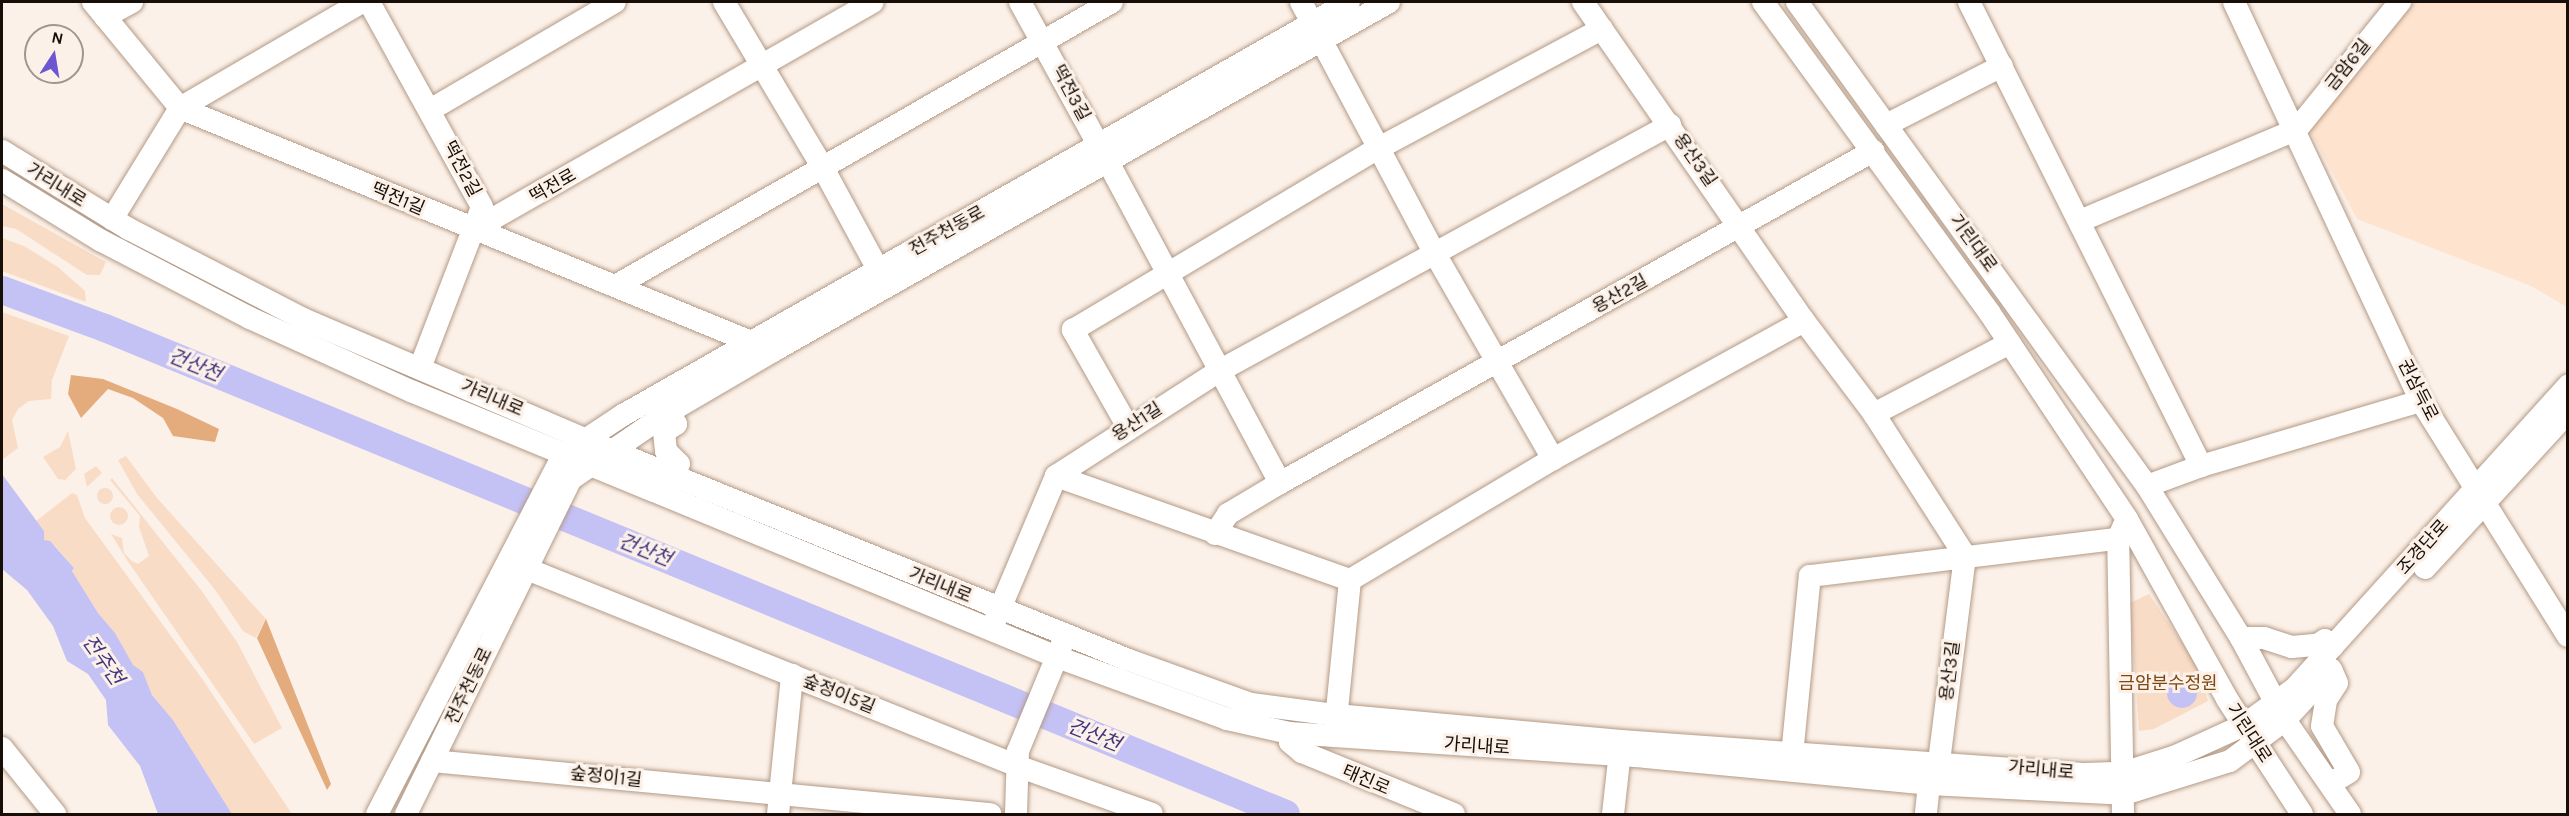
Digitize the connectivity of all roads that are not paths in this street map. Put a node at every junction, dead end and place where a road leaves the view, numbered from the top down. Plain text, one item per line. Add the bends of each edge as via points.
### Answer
1 (132, 2) edge
2 (362, 2) edge
3 (369, 2) edge
4 (615, 2) edge
5 (724, 2) edge
6 (873, 2) edge
7 (1020, 2) edge
8 (1112, 2) edge
9 (1301, 2) edge
10 (1349, 2) edge
11 (1389, 2) edge
12 (1584, 2) edge
13 (1763, 2) edge
14 (1797, 2) edge
15 (1969, 2) edge
16 (2234, 2) edge
17 (2400, 2) edge
18 (99, 9) edge
19 (1602, 29) junction
20 (1317, 31) junction
21 (1042, 41) junction
22 (761, 66) junction
23 (2002, 66) junction
24 (180, 108) junction
25 (430, 110) junction
26 (1670, 124) junction
27 (1886, 124) junction
28 (2297, 129) junction
29 (1377, 149) junction
30 (2, 151) edge
31 (1873, 151) junction
32 (1103, 153) junction
33 (823, 168) junction
34 (2, 180) edge
35 (112, 219) junction
36 (2082, 220) junction
37 (1742, 226) junction
38 (473, 230) junction
39 (1434, 252) junction
40 (946, 256) junction
41 (1166, 273) junction
42 (882, 278) junction
43 (617, 285) junction
44 (1804, 321) junction
45 (751, 342) junction
46 (2010, 344) junction
47 (1498, 361) junction
48 (420, 368) junction
49 (1219, 371) junction
50 (2568, 386) edge
51 (708, 389) junction
52 (2421, 401) junction
53 (669, 412) junction
54 (2568, 412) edge
55 (1874, 414) junction
56 (1128, 427) junction
57 (588, 438) junction
58 (610, 450) junction
59 (1553, 459) junction
60 (2201, 466) junction
61 (569, 467) junction
62 (673, 476) junction
63 (1056, 477) junction
64 (1280, 483) junction
65 (2146, 486) junction
66 (2481, 495) junction
67 (2122, 529) junction
68 (1215, 534) junction
69 (1965, 556) junction
70 (523, 562) junction
71 (1350, 580) junction
72 (996, 618) junction
73 (1065, 635) junction
74 (2568, 636) edge
75 (2241, 638) junction
76 (2333, 646) junction
77 (1055, 662) junction
78 (2331, 669) junction
79 (792, 675) junction
80 (2280, 712) junction
81 (1335, 726) junction
82 (1289, 733) junction
83 (2250, 734) junction
84 (2, 748) edge
85 (1620, 749) junction
86 (1019, 759) junction
87 (432, 761) junction
88 (1791, 762) junction
89 (1939, 762) junction
90 (1929, 784) junction
91 (2330, 784) junction
92 (2123, 794) edge
93 (779, 805) edge
94 (2292, 811) edge
95 (55, 814) edge
96 (377, 814) edge
97 (406, 814) edge
98 (990, 814) edge
99 (1016, 814) edge
100 (1152, 814) edge
101 (1454, 814) edge
102 (1613, 814) edge
103 (1926, 814) edge
104 (2350, 814) edge

1 - 18 street, 떡전1길
2 - 24 street
3 - 25 street, 떡전2길
4 - 25 street
5 - 22 street
6 - 22 street, 떡전로
7 - 21 street, 떡전3길
8 - 21 street
9 - 20 street
10 - 20 street, 전주천동로
11 - 20 street, 전주천동로
12 - 19 street, 용산3길
13 - 31 street, 기린대로
14 - 27 street, 기린대로
15 - 23 street
16 - 28 street, 권삼득로
17 - 28 street, 금암6길
18 - 24 street, 떡전1길
19 - 26 street, 용산3길
19 - 29 street
20 - 29 street
20 - 32 street, 전주천동로
21 - 32 street, 떡전3길
21 - 33 street
22 - 33 street
22 - 38 street, 떡전로
23 - 27 street
23 - 36 street
24 - 35 street
24 - 38 street, 떡전1길
25 - 38 street, 떡전2길 via 482,207
26 - 37 street, 용산3길
26 - 39 street
27 - 65 street, 기린대로
28 - 36 street
28 - 52 street, 권삼득로
29 - 39 street
29 - 41 street
30 - 35 street, 가리내로
31 - 37 street
31 - 46 street, 기린대로
32 - 40 street, 전주천동로
32 - 41 street
32 - 42 street, 전주천동로
33 - 42 street
33 - 43 street
34 - 61 street, 가리내로 via 100,240 250,318
35 - 48 street, 가리내로 via 303,319
36 - 60 street
37 - 44 street, 용산3길
37 - 47 street, 용산2길
38 - 43 street, 떡전1길
38 - 48 street
39 - 47 street
39 - 49 street, 용산1길
40 - 42 street, 전주천동로
40 - 51 street via 949,265 740,387
41 - 49 street
41 - 56 street via 1073,330
42 - 45 street, 전주천동로
42 - 51 street, 전주천동로
43 - 45 street, 떡전1길
44 - 55 street, 용산3길
44 - 59 street
45 - 57 street, 전주천동로
46 - 55 street
46 - 67 street, 기린대로
47 - 59 street
47 - 64 street, 용산2길
48 - 57 street, 가리내로
49 - 56 street, 용산1길
49 - 64 street
50 - 66 street, 조경단로
51 - 53 street, 전주천동로
52 - 60 street
52 - 66 street, 권삼득로
53 - 58 street, 전주천동로
53 - 62 street via 676,424 664,432 666,451 679,464
54 - 66 street, 조경단로
55 - 69 street, 용산3길
56 - 63 street, 용산1길
57 - 58 street, 가리내로
57 - 61 street, 전주천동로
58 - 61 street, 전주천동로
58 - 62 street, 가리내로
59 - 71 street
60 - 65 street
61 - 70 street
61 - 72 street, 가리내로
62 - 72 street, 가리내로
63 - 68 street
63 - 72 street
64 - 68 street via 1228,514
65 - 75 street, 기린대로
66 - 74 street, 권삼득로
66 - 76 street, 조경단로
66 - 78 street, 조경단로
67 - 69 street
67 - 83 street, 기린대로
67 - 92 street
68 - 71 street
69 - 88 street via 1810,576
69 - 89 street, 용산3길
70 - 79 street, 숲정이5길
70 - 87 street, 전주천동로
70 - 96 street, 전주천동로 via 405,754
71 - 81 street
72 - 73 street, 가리내로
72 - 77 street, 가리내로
73 - 77 street
73 - 81 street, 가리내로 via 1251,704
75 - 76 street via 2264,638 2292,647 2317,645 2325,640
75 - 80 street, 기린대로
76 - 80 street, 조경단로
77 - 82 street, 가리내로 via 1227,720
77 - 86 street
78 - 80 street, 조경단로
78 - 91 street via 2337,682 2326,700 2322,726 2349,772
79 - 86 street, 숲정이5길
79 - 93 street
80 - 83 street, 가리내로
80 - 91 street, 기린대로
81 - 82 street, 가리내로
81 - 85 street, 가리내로
82 - 101 street, 태진로 via 1290,742 1302,752
83 - 92 street, 가리내로 via 2230,761
83 - 94 street, 기린대로
84 - 95 street
85 - 88 street, 가리내로
85 - 102 street
86 - 99 street
86 - 100 street, 숲정이5길
87 - 93 street, 숲정이1길
87 - 97 street, 전주천동로
88 - 89 street, 가리내로
88 - 90 street, 가리내로
89 - 90 street, 용산3길
89 - 92 street, 가리내로 via 2086,774
90 - 92 street, 가리내로
90 - 103 street
91 - 104 street, 기린대로
93 - 98 street, 숲정이1길

